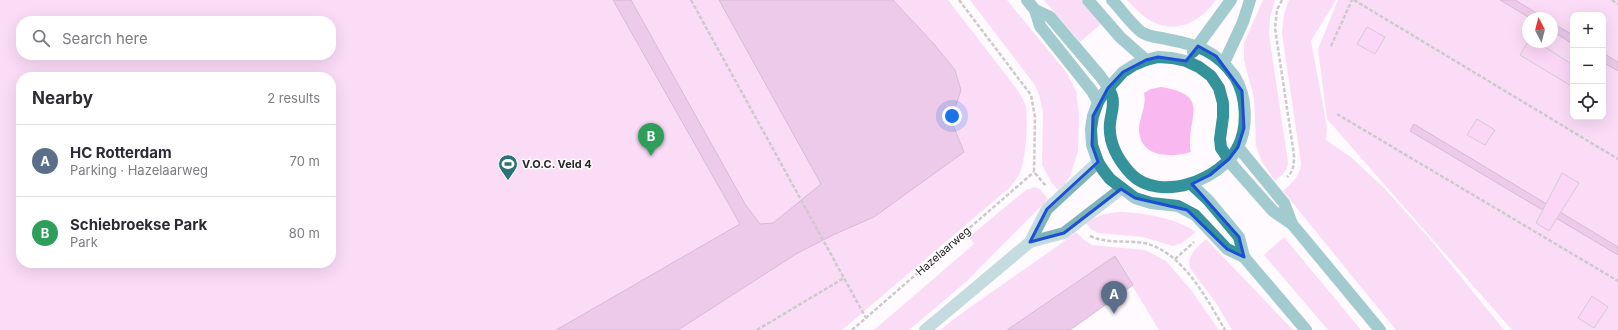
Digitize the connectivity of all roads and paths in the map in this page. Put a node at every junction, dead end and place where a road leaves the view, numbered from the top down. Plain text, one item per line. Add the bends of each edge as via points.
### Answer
1 (691, 0) edge
2 (959, 0) edge
3 (1027, 0) edge
4 (1088, 0) edge
5 (1112, 0) edge
6 (1231, 0) edge
7 (1250, 0) edge
8 (1353, 0) edge
9 (1612, 0) edge
10 (1618, 4) edge
11 (1035, 10) junction
12 (1198, 46) junction
13 (1331, 46) dead end
14 (1146, 60) junction
15 (1186, 61) junction
16 (1224, 63) junction
17 (1108, 88) junction
18 (1098, 102) junction
19 (1337, 114) dead end
20 (1238, 147) junction
21 (1229, 159) junction
22 (1618, 159) edge
23 (1098, 162) junction
24 (1137, 179) junction
25 (1191, 184) junction
26 (1121, 189) junction
27 (1292, 224) junction
28 (1030, 242) junction
29 (1244, 258) junction
30 (1175, 259) dead end
31 (844, 278) junction
32 (1618, 282) edge
33 (866, 318) junction
34 (757, 330) edge
35 (852, 330) edge
36 (925, 330) edge
37 (1225, 330) edge
38 (1306, 330) edge
39 (1380, 330) edge

1 - 31 path
2 - 33 path, Hazelaarweg via 1031,95 1035,117 1034,172
3 - 11 main road
4 - 14 main road via 1120,37
5 - 12 main road via 1141,32
6 - 12 main road
7 - 16 main road
8 - 13 path
8 - 22 path
9 - 10 path
11 - 17 main road via 1050,16
11 - 18 main road via 1040,26
12 - 15 main road
12 - 16 main road via 1208,50
14 - 15 main road via 1158,57
14 - 17 main road via 1123,72
15 - 21 main road via 1211,76 1219,88 1223,103 1221,148
16 - 20 main road via 1242,91 1245,109 1244,128
17 - 18 main road
17 - 24 main road via 1113,103 1110,123 1113,147 1124,166
18 - 23 main road via 1091,129 1092,145
19 - 32 path
20 - 21 main road
20 - 27 main road via 1284,203
21 - 25 main road via 1210,175
21 - 27 main road via 1273,212
23 - 26 main road
23 - 28 street via 1047,209
24 - 25 main road via 1157,186
24 - 26 main road
25 - 29 main road via 1239,237
26 - 28 street via 1064,233
26 - 29 main road via 1135,198 1187,210 1204,223 1227,249
27 - 39 main road
28 - 36 street
29 - 38 main road
30 - 37 path via 1204,294
31 - 33 path
31 - 34 path
33 - 35 path, Hazelaarweg

